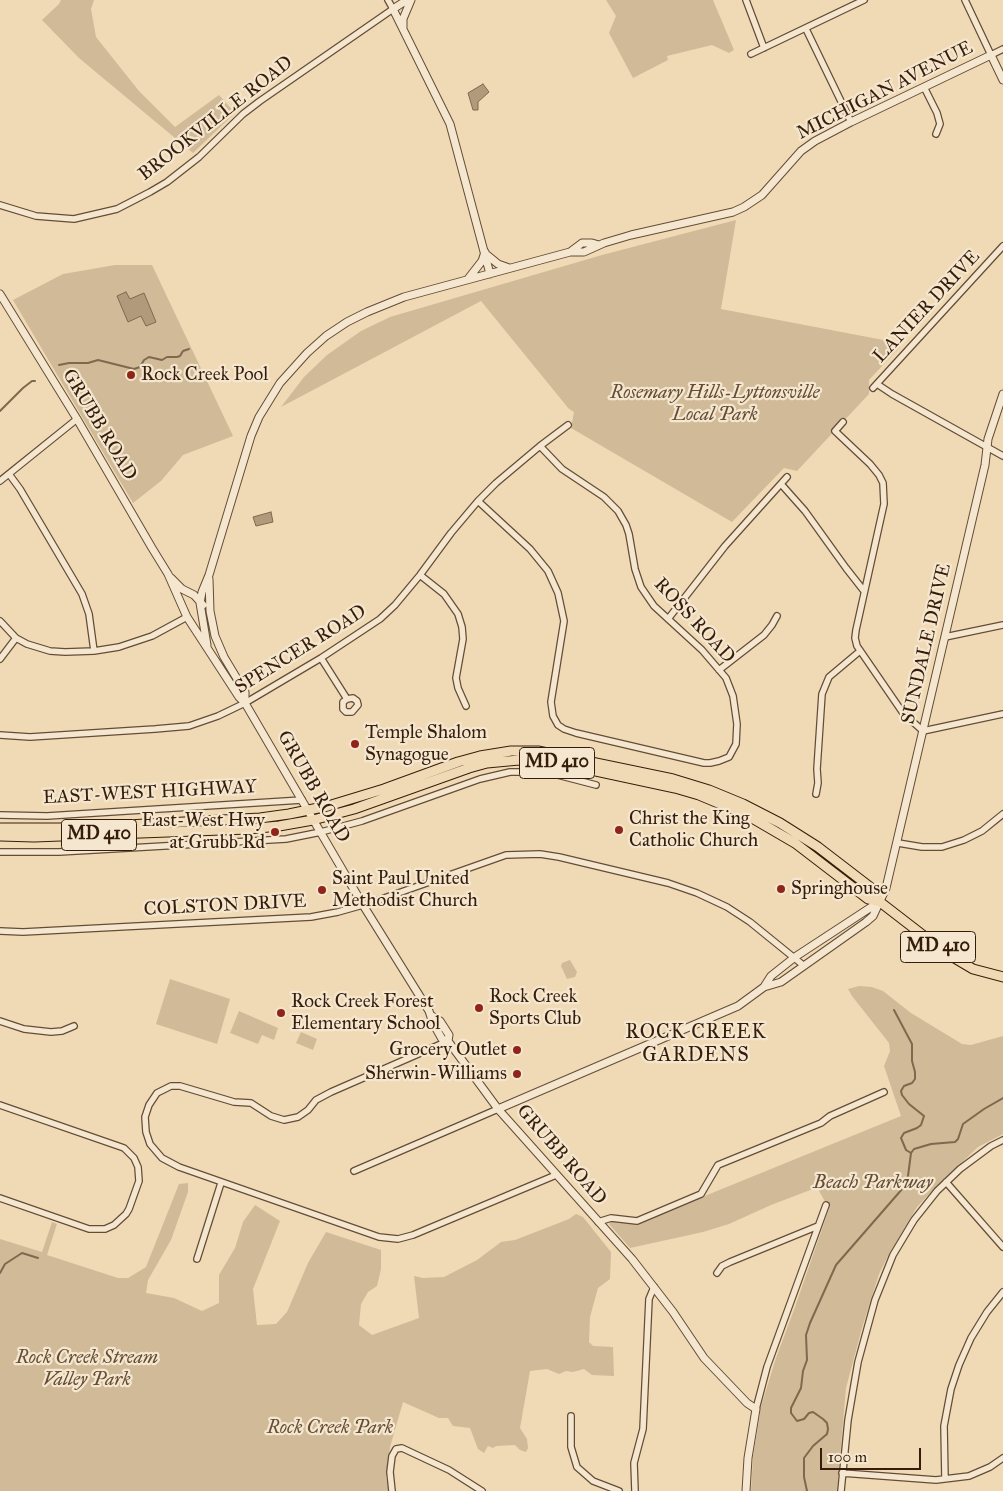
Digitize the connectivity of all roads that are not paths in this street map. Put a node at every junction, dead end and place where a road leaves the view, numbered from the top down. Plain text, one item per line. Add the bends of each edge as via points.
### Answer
1 (388, 0) edge
2 (406, 0) edge
3 (411, 0) edge
4 (746, 0) edge
5 (864, 0) edge
6 (965, 0) edge
7 (392, 9) junction
8 (806, 29) junction
9 (403, 30) junction
10 (764, 48) junction
11 (1003, 49) edge
12 (752, 54) dead end
13 (991, 55) junction
14 (1003, 80) edge
15 (924, 87) junction
16 (851, 122) junction
17 (936, 134) dead end
18 (0, 205) edge
19 (1003, 246) edge
20 (485, 252) junction
21 (510, 268) junction
22 (490, 274) junction
23 (468, 280) junction
24 (0, 294) edge
25 (1003, 394) edge
26 (77, 419) junction
27 (842, 422) dead end
28 (568, 425) dead end
29 (540, 446) junction
30 (987, 448) junction
31 (1003, 456) edge
32 (9, 474) junction
33 (787, 477) dead end
34 (0, 481) edge
35 (781, 484) junction
36 (478, 501) junction
37 (168, 574) junction
38 (210, 575) junction
39 (420, 575) junction
40 (864, 591) junction
41 (200, 603) junction
42 (210, 611) junction
43 (776, 616) dead end
44 (186, 617) junction
45 (668, 619) junction
46 (0, 621) edge
47 (1003, 625) edge
48 (16, 638) junction
49 (944, 638) junction
50 (207, 648) junction
51 (94, 651) junction
52 (860, 651) junction
53 (0, 658) edge
54 (322, 658) junction
55 (719, 670) junction
56 (347, 699) dead end
57 (245, 703) junction
58 (466, 706) dead end
59 (1003, 714) edge
60 (923, 731) junction
61 (0, 735) edge
62 (564, 764) junction
63 (562, 776) junction
64 (596, 786) dead end
65 (816, 794) dead end
66 (302, 800) junction
67 (309, 810) junction
68 (1003, 814) edge
69 (0, 815) edge
70 (313, 820) junction
71 (0, 828) edge
72 (321, 832) junction
73 (0, 836) edge
74 (898, 843) junction
75 (0, 852) edge
76 (880, 902) junction
77 (363, 905) junction
78 (0, 931) edge
79 (795, 957) junction
80 (803, 965) junction
81 (1003, 977) edge
82 (764, 987) junction
83 (0, 1021) edge
84 (74, 1026) dead end
85 (448, 1041) junction
86 (884, 1092) dead end
87 (0, 1105) edge
88 (498, 1109) junction
89 (1003, 1140) edge
90 (354, 1171) dead end
91 (556, 1175) junction
92 (946, 1182) junction
93 (221, 1183) junction
94 (0, 1198) edge
95 (826, 1204) dead end
96 (598, 1222) junction
97 (818, 1226) junction
98 (1003, 1247) edge
99 (197, 1259) dead end
100 (717, 1273) dead end
101 (654, 1287) junction
102 (1003, 1292) edge
103 (756, 1409) junction
104 (571, 1416) dead end
105 (1003, 1458) edge
106 (842, 1473) junction
107 (945, 1479) junction
108 (392, 1491) edge
109 (482, 1491) edge
110 (619, 1491) edge
111 (635, 1491) edge
112 (746, 1491) edge
113 (841, 1491) edge

1 - 7 street
2 - 7 street, BROOKVILLE ROAD
3 - 9 street via 403,19
4 - 10 street
5 - 8 street
6 - 13 street
7 - 9 street
7 - 18 street, BROOKVILLE ROAD via 260,101 167,182 118,209 74,219 36,216
8 - 10 street
8 - 16 street
9 - 20 street via 450,124
10 - 12 street
11 - 13 street, MICHIGAN AVENUE
13 - 14 street
13 - 15 street, MICHIGAN AVENUE
15 - 16 street, MICHIGAN AVENUE
15 - 17 street via 940,124
16 - 21 street, MICHIGAN AVENUE via 801,151 762,195 733,212 599,245 582,243 570,252
19 - 30 street, LANIER DRIVE via 875,386
20 - 21 street
20 - 22 street
20 - 23 street
21 - 22 street, MICHIGAN AVENUE
22 - 23 street, MICHIGAN AVENUE
23 - 38 street, MICHIGAN AVENUE via 404,297 347,322 307,353 280,383 251,436
24 - 26 street, GRUBB ROAD
25 - 30 street, SUNDALE DRIVE
26 - 32 street
26 - 37 street, GRUBB ROAD
27 - 40 street via 834,431 870,464 883,483 884,504
28 - 29 street, SPENCER ROAD
29 - 36 street, SPENCER ROAD
29 - 45 street, ROSS ROAD via 562,469 604,497 618,511 629,534 641,587
30 - 31 street
30 - 49 street, SUNDALE DRIVE
32 - 34 street
32 - 51 street via 82,594 89,614
33 - 35 street
35 - 40 street
35 - 45 street via 725,546
36 - 39 street, SPENCER ROAD
36 - 55 street, ROSS ROAD via 530,550 548,571 558,593 564,621 551,702 552,716 558,725 576,733 704,762 724,760 736,744 737,717 730,687
37 - 41 street, GRUBB ROAD
37 - 44 street, GRUBB ROAD
38 - 41 street
38 - 42 street
39 - 54 street, SPENCER ROAD via 380,619
39 - 58 street via 444,594 458,614 463,639 456,678
40 - 52 street via 855,638
41 - 42 street, GRUBB ROAD
41 - 50 street
42 - 57 street, GRUBB ROAD via 215,636 245,692
43 - 55 street via 764,635
44 - 50 street, GRUBB ROAD
44 - 51 street via 140,641
45 - 55 street, ROSS ROAD
46 - 48 street
47 - 49 street
48 - 51 street via 50,651
48 - 53 street
49 - 60 street, SUNDALE DRIVE
50 - 57 street, GRUBB ROAD
52 - 60 street via 903,713
52 - 65 street via 829,676 822,694
54 - 56 street
54 - 57 street, SPENCER ROAD
57 - 61 street, SPENCER ROAD via 189,726 30,737
57 - 66 street, GRUBB ROAD
59 - 60 street
60 - 74 street, SUNDALE DRIVE
62 - 63 street
62 - 70 main road, EAST-WEST HIGHWAY / MD 410 via 540,760 487,763
62 - 76 main road, EAST-WEST HIGHWAY / MD 410 via 675,788 747,815 795,843 868,899
63 - 64 street
63 - 72 street via 546,772 510,772
66 - 67 street, GRUBB ROAD
66 - 69 street, EAST-WEST HIGHWAY via 47,816
67 - 70 street, GRUBB ROAD
67 - 71 main road, EAST-WEST HIGHWAY / MD 410 via 250,818 70,828
67 - 76 main road, EAST-WEST HIGHWAY / MD 410 via 472,758 511,751 538,751 673,779 743,804 818,847 874,890
68 - 74 street via 982,832 942,847
70 - 72 street, GRUBB ROAD
70 - 73 main road, EAST-WEST HIGHWAY / MD 410 via 248,829
72 - 75 street via 286,839 204,845
72 - 77 street, GRUBB ROAD
74 - 76 street, SUNDALE DRIVE
76 - 79 street
76 - 80 street, SUNDALE DRIVE via 866,922
76 - 81 main road, EAST-WEST HIGHWAY / MD 410 via 946,953 973,969
77 - 78 street, COLSTON DRIVE via 328,914 286,919
77 - 79 street, COLSTON DRIVE via 506,855 540,854 668,883 697,893 734,912
77 - 85 street, GRUBB ROAD via 432,1016 440,1021 449,1035
79 - 80 street, COLSTON DRIVE
79 - 82 street
80 - 82 street, SUNDALE DRIVE via 780,982
82 - 88 street via 738,1006 711,1019
83 - 84 street via 24,1029 50,1032
85 - 88 street, GRUBB ROAD
85 - 93 street via 331,1092 316,1100 298,1117 284,1120 251,1103 221,1099 180,1086 163,1089 149,1104 146,1132 150,1144 162,1158
86 - 96 street via 821,1123 718,1165 701,1194 637,1221 611,1218
87 - 94 street via 118,1145 134,1158 139,1181 129,1209 121,1220 105,1229 89,1229
88 - 90 street
88 - 91 street, GRUBB ROAD
89 - 92 street
91 - 93 street via 398,1239 379,1237
91 - 96 street, GRUBB ROAD
92 - 98 street
92 - 106 street via 904,1234 875,1300 852,1394
93 - 99 street
95 - 97 street
96 - 101 street, GRUBB ROAD
97 - 100 street via 730,1262
97 - 103 street via 767,1367
101 - 103 street, GRUBB ROAD via 704,1358
101 - 111 street via 649,1299 643,1429 634,1463
102 - 107 street via 974,1333 954,1378 944,1426
103 - 112 street
104 - 110 street via 571,1447 577,1467 593,1481
105 - 107 street via 973,1474
106 - 107 street
106 - 113 street
108 - 109 street via 391,1461 394,1450 398,1448 449,1470

